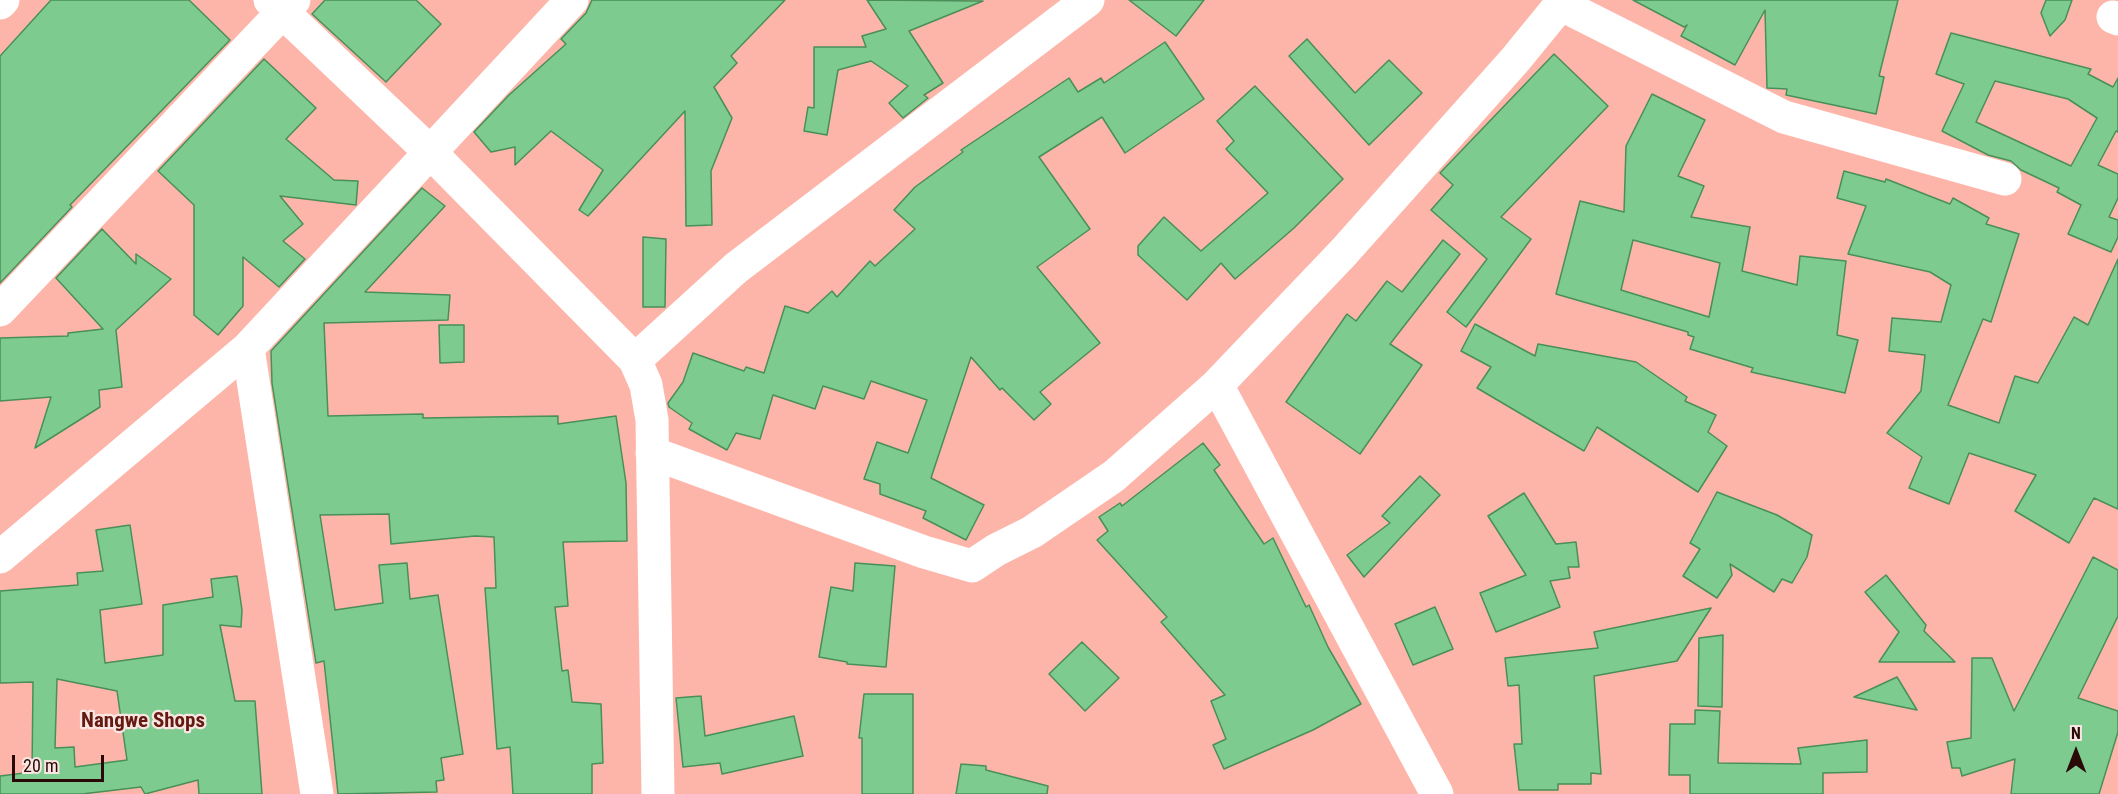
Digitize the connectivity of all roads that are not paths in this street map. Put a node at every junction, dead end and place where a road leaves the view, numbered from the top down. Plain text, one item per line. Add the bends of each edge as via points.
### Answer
1 (572, 0) edge
2 (1088, 0) edge
3 (1563, 3) edge
4 (282, 4) edge
5 (431, 153) junction
6 (2005, 179) dead end
7 (0, 310) edge
8 (248, 348) junction
9 (635, 360) junction
10 (1217, 385) junction
11 (652, 453) junction
12 (0, 557) edge
13 (317, 794) edge
14 (658, 794) edge
15 (1437, 794) edge

1 - 5 street
2 - 9 street via 736,268
3 - 6 street via 1784,117
3 - 10 street via 1343,253
4 - 5 street
4 - 7 street
5 - 8 street
5 - 9 street
8 - 12 street
8 - 13 street
9 - 11 street via 646,385
10 - 11 street via 1114,476 1032,532 972,566
10 - 15 street
11 - 14 street

